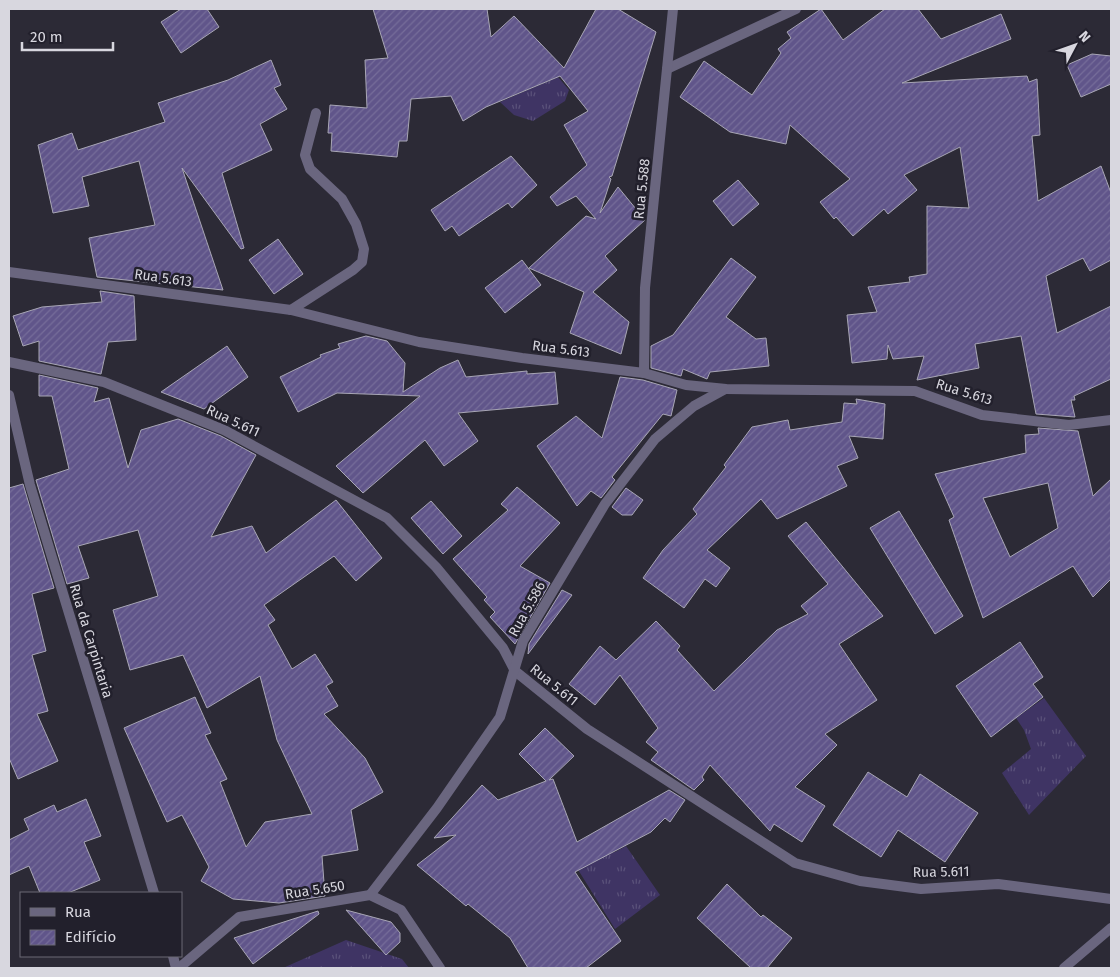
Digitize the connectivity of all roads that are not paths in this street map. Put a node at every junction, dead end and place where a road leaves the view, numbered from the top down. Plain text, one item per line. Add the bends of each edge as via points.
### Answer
1 (673, 9) edge
2 (796, 9) edge
3 (667, 69) junction
4 (316, 113) dead end
5 (9, 272) edge
6 (291, 310) junction
7 (9, 362) edge
8 (644, 373) junction
9 (726, 389) junction
10 (9, 395) edge
11 (1111, 420) edge
12 (515, 671) junction
13 (154, 892) edge
14 (370, 895) junction
15 (1111, 899) edge
16 (1111, 928) edge
17 (178, 968) edge
18 (440, 968) edge
19 (1064, 968) edge

1 - 3 street, Rua 5.588
2 - 3 street
3 - 8 street, Rua 5.588 via 645,288
4 - 6 street via 305,156 310,169 342,198 356,224 364,249 362,262 353,270
5 - 6 street, Rua 5.613
6 - 8 street, Rua 5.613 via 419,342
7 - 12 street, Rua 5.611 via 104,382 224,430 387,518 436,567 503,648
8 - 9 street, Rua 5.613 via 686,386
9 - 11 street, Rua 5.613 via 914,391 982,415 1069,425
9 - 12 street, Rua 5.586 via 694,406 655,439 605,504 523,641
10 - 13 street, Rua da Carpintaria via 30,485
12 - 14 street, Rua 5.586 via 500,717 437,808
12 - 15 street, Rua 5.611 via 587,729 795,863 860,881 921,889 998,884
14 - 17 street, Rua 5.650 via 239,916
14 - 18 street via 402,910
16 - 19 street

